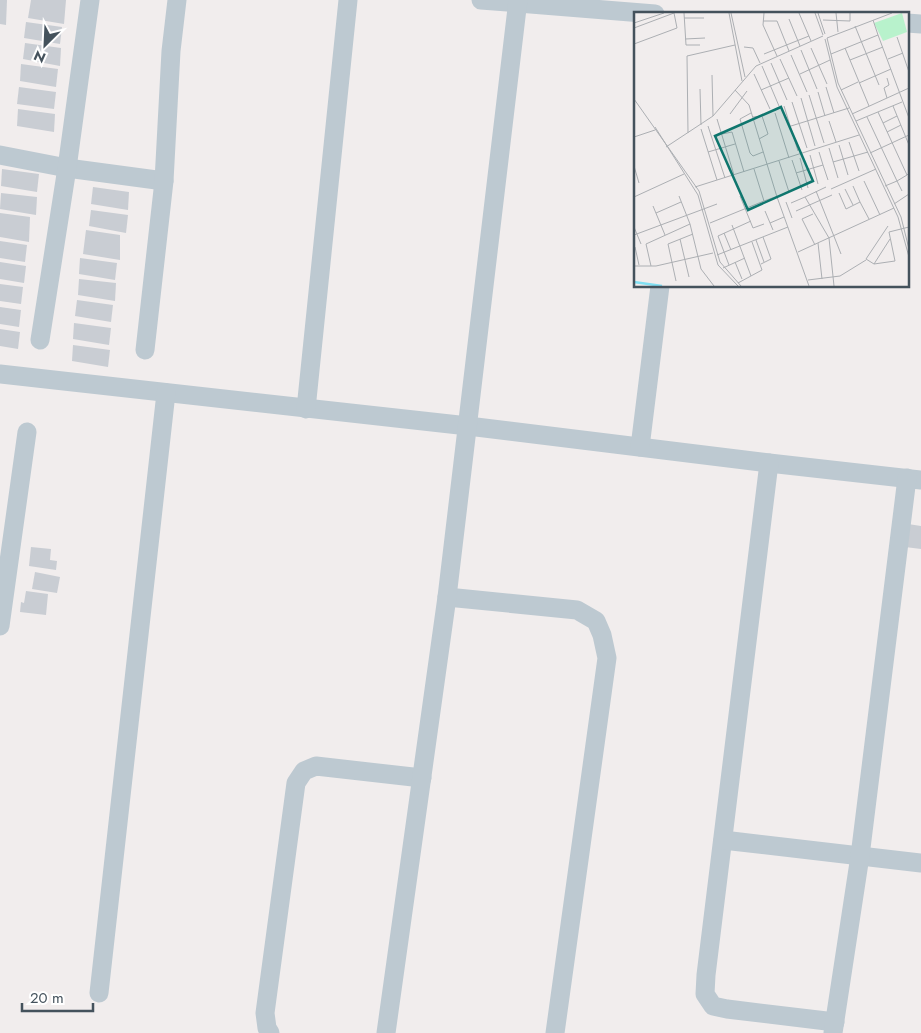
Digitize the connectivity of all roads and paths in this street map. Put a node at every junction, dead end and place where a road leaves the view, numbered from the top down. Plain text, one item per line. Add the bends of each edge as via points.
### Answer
1 (90, 0) edge
2 (177, 0) edge
3 (348, 0) edge
4 (481, 0) edge
5 (518, 1) edge
6 (634, 12) edge
7 (908, 23) edge
8 (921, 24) edge
9 (0, 155) edge
10 (67, 168) junction
11 (164, 181) junction
12 (660, 288) edge
13 (40, 340) dead end
14 (145, 350) dead end
15 (0, 374) edge
16 (166, 393) junction
17 (306, 409) junction
18 (468, 426) junction
19 (27, 432) dead end
20 (640, 447) junction
21 (769, 463) junction
22 (914, 479) edge
23 (447, 597) junction
24 (0, 626) edge
25 (422, 778) junction
26 (723, 840) junction
27 (860, 856) junction
28 (921, 863) edge
29 (99, 993) dead end
30 (834, 1028) edge
31 (270, 1033) edge
32 (386, 1033) edge
33 (555, 1033) edge

1 - 10 street
2 - 11 street
3 - 17 street
4 - 5 street
5 - 6 street
5 - 18 street
7 - 8 street
9 - 10 street
10 - 11 street
10 - 13 street
11 - 14 street
12 - 20 street
15 - 16 street
16 - 17 street
16 - 29 street
17 - 18 street
18 - 20 street
18 - 23 street
19 - 24 street
20 - 21 street
21 - 22 street
21 - 26 street
22 - 27 street
23 - 25 street
23 - 33 street via 578,610 596,621 602,635 607,658
25 - 31 street via 316,766 304,770 296,783 265,1013
25 - 32 street
26 - 27 street
26 - 30 street via 706,975 705,994 712,1006
27 - 28 street
27 - 30 street

